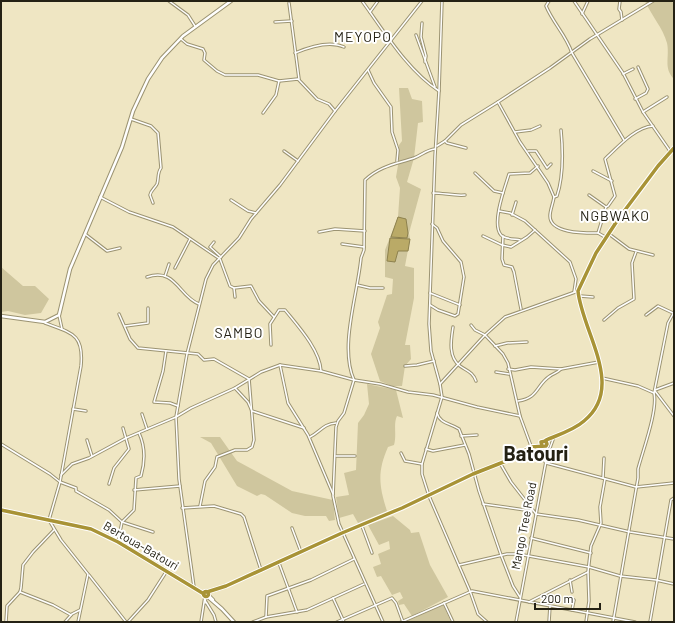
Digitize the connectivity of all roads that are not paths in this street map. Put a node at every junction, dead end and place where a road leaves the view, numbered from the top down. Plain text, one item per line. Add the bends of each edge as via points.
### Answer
1 (169, 1) edge
2 (231, 1) edge
3 (362, 1) edge
4 (378, 1) edge
5 (422, 1) edge
6 (442, 1) edge
7 (549, 1) edge
8 (574, 1) edge
9 (588, 1) edge
10 (620, 1) edge
11 (653, 1) edge
12 (288, 4) dead end
13 (370, 12) junction
14 (582, 14) junction
15 (622, 20) junction
16 (292, 21) junction
17 (275, 22) dead end
18 (422, 22) dead end
19 (195, 26) junction
20 (416, 35) dead end
21 (596, 36) junction
22 (180, 38) junction
23 (390, 41) junction
24 (344, 46) dead end
25 (295, 53) junction
26 (572, 53) junction
27 (425, 63) junction
28 (638, 67) dead end
29 (633, 69) dead end
30 (368, 70) junction
31 (623, 74) junction
32 (299, 79) junction
33 (279, 81) junction
34 (436, 89) junction
35 (439, 91) junction
36 (667, 97) dead end
37 (635, 99) junction
38 (498, 102) junction
39 (335, 111) junction
40 (643, 112) junction
41 (263, 113) dead end
42 (131, 119) junction
43 (651, 123) junction
44 (540, 126) dead end
45 (653, 126) junction
46 (649, 127) junction
47 (561, 130) dead end
48 (514, 132) junction
49 (624, 140) junction
50 (445, 141) junction
51 (436, 146) junction
52 (466, 148) dead end
53 (674, 148) edge
54 (435, 149) junction
55 (284, 151) dead end
56 (528, 151) junction
57 (670, 151) junction
58 (298, 161) junction
59 (398, 162) junction
60 (551, 164) dead end
61 (538, 166) junction
62 (593, 171) dead end
63 (475, 173) dead end
64 (612, 181) junction
65 (433, 193) junction
66 (503, 193) junction
67 (465, 195) dead end
68 (588, 195) dead end
69 (100, 197) junction
70 (554, 197) junction
71 (231, 200) dead end
72 (153, 202) dead end
73 (516, 202) dead end
74 (606, 207) junction
75 (499, 211) junction
76 (256, 213) junction
77 (512, 215) junction
78 (432, 224) junction
79 (535, 230) junction
80 (365, 231) junction
81 (319, 232) dead end
82 (84, 234) junction
83 (598, 234) junction
84 (609, 234) junction
85 (483, 236) dead end
86 (503, 236) junction
87 (606, 238) junction
88 (190, 239) junction
89 (520, 240) junction
90 (214, 242) dead end
91 (342, 244) dead end
92 (502, 245) junction
93 (365, 247) junction
94 (120, 248) dead end
95 (636, 252) junction
96 (653, 255) dead end
97 (221, 258) junction
98 (169, 264) dead end
99 (175, 268) dead end
100 (147, 276) dead end
101 (165, 276) junction
102 (357, 285) junction
103 (234, 288) junction
104 (383, 288) dead end
105 (576, 292) junction
106 (430, 294) junction
107 (235, 297) dead end
108 (578, 297) junction
109 (593, 297) dead end
110 (198, 304) junction
111 (430, 305) junction
112 (460, 305) junction
113 (148, 308) dead end
114 (521, 310) junction
115 (674, 313) edge
116 (120, 314) dead end
117 (60, 315) junction
118 (646, 315) dead end
119 (1, 316) edge
120 (274, 317) junction
121 (604, 320) dead end
122 (45, 322) junction
123 (470, 325) dead end
124 (125, 326) junction
125 (453, 327) dead end
126 (62, 330) junction
127 (485, 335) junction
128 (526, 342) dead end
129 (271, 345) dead end
130 (495, 346) junction
131 (166, 351) junction
132 (187, 354) junction
133 (434, 361) junction
134 (598, 362) junction
135 (280, 365) junction
136 (459, 365) junction
137 (405, 366) dead end
138 (508, 369) junction
139 (561, 369) junction
140 (320, 371) junction
141 (496, 372) dead end
142 (509, 374) junction
143 (602, 378) junction
144 (249, 379) junction
145 (354, 380) junction
146 (476, 381) dead end
147 (674, 383) edge
148 (440, 384) junction
149 (235, 388) junction
150 (655, 391) junction
151 (442, 397) junction
152 (518, 401) junction
153 (178, 406) junction
154 (73, 409) junction
155 (86, 411) dead end
156 (437, 411) junction
157 (252, 412) junction
158 (142, 414) dead end
159 (520, 416) junction
160 (674, 416) edge
161 (176, 417) junction
162 (440, 419) junction
163 (435, 420) junction
164 (337, 422) junction
165 (123, 428) dead end
166 (304, 428) junction
167 (147, 429) junction
168 (139, 433) junction
169 (477, 435) dead end
170 (461, 436) junction
171 (310, 437) junction
172 (554, 437) junction
173 (126, 438) junction
174 (87, 440) dead end
175 (1, 444) edge
176 (465, 445) junction
177 (533, 447) junction
178 (426, 449) junction
179 (401, 453) dead end
180 (92, 456) junction
181 (336, 456) junction
182 (355, 456) dead end
183 (604, 458) dead end
184 (500, 463) junction
185 (546, 463) junction
186 (422, 464) junction
187 (473, 474) junction
188 (61, 475) junction
189 (604, 478) junction
190 (60, 482) junction
191 (674, 483) edge
192 (109, 484) dead end
193 (180, 486) junction
194 (636, 487) junction
195 (134, 490) junction
196 (333, 496) junction
197 (429, 496) junction
198 (674, 498) edge
199 (483, 504) junction
200 (200, 506) junction
201 (182, 508) junction
202 (1, 510) edge
203 (532, 511) junction
204 (536, 514) junction
205 (49, 520) junction
206 (122, 522) junction
207 (361, 525) junction
208 (600, 525) junction
209 (292, 528) dead end
210 (54, 530) junction
211 (153, 532) dead end
212 (630, 532) junction
213 (342, 533) junction
214 (531, 538) junction
215 (665, 538) junction
216 (674, 539) edge
217 (118, 542) junction
218 (301, 552) junction
219 (372, 553) dead end
220 (591, 553) junction
221 (501, 555) junction
222 (527, 555) junction
223 (354, 559) junction
224 (279, 562) junction
225 (459, 565) junction
226 (589, 568) junction
227 (260, 570) junction
228 (166, 572) junction
229 (588, 572) junction
230 (88, 574) junction
231 (620, 576) junction
232 (570, 580) junction
233 (656, 580) junction
234 (365, 584) junction
235 (674, 584) edge
236 (196, 589) junction
237 (290, 589) junction
238 (470, 591) junction
239 (20, 592) junction
240 (572, 592) dead end
241 (206, 594) junction
242 (520, 597) junction
243 (332, 598) junction
244 (520, 600) junction
245 (574, 600) dead end
246 (529, 602) junction
247 (444, 603) junction
248 (205, 604) junction
249 (374, 605) junction
250 (550, 606) junction
251 (80, 610) junction
252 (572, 610) junction
253 (297, 612) junction
254 (588, 613) junction
255 (71, 615) junction
256 (266, 616) junction
257 (342, 619) junction
258 (613, 621) edge
259 (6, 622) edge
260 (65, 622) edge
261 (78, 622) edge
262 (127, 622) edge
263 (202, 622) edge
264 (216, 622) edge
265 (234, 622) edge
266 (253, 622) edge
267 (338, 622) edge
268 (344, 622) edge
269 (382, 622) edge
270 (402, 622) edge
271 (453, 622) edge
272 (487, 622) edge
273 (516, 622) edge
274 (549, 622) edge
275 (586, 622) edge
276 (635, 622) edge
277 (650, 622) edge

1 - 19 street via 188,15
2 - 19 street
3 - 13 street
4 - 13 street
5 - 23 street
6 - 35 street
7 - 26 street via 546,4 547,8 567,39
8 - 14 street
9 - 14 street
10 - 15 street
11 - 15 street
12 - 16 street
13 - 23 street
14 - 21 street
15 - 21 street
16 - 17 street
16 - 25 street
18 - 27 street via 421,37 426,56
19 - 22 street
20 - 27 street
21 - 26 street
21 - 31 street
22 - 33 street via 187,44 203,49 204,60 226,75 258,75
22 - 42 street via 151,73
23 - 30 street
23 - 34 street
24 - 25 street via 322,45
25 - 32 street
26 - 38 street
26 - 49 street
27 - 34 street
28 - 37 street via 648,89
29 - 31 street
30 - 39 street
30 - 59 street via 391,107 392,132 398,150
31 - 37 street
32 - 33 street
32 - 39 street via 317,100 329,104
33 - 41 street via 276,95
34 - 35 street
35 - 51 street
36 - 40 street
37 - 40 street
38 - 48 street
38 - 50 street via 461,125
39 - 58 street
40 - 43 street
42 - 69 street
42 - 72 street via 151,126 158,133 161,168 150,195
43 - 45 street
43 - 46 street
44 - 48 street
45 - 46 street
45 - 57 street
46 - 49 street
47 - 70 street via 562,167 560,186 557,196
48 - 56 street
49 - 64 street via 605,159
50 - 51 street
50 - 52 street via 447,144
51 - 54 street
53 - 57 highway
54 - 59 street
54 - 65 street
55 - 58 street
56 - 60 street via 536,151 547,168
56 - 61 street
57 - 84 highway
58 - 76 street
59 - 80 street via 379,169 365,180
61 - 66 street via 530,173 508,174
61 - 70 street
62 - 64 street
63 - 66 street via 494,191
64 - 74 street via 614,197
65 - 67 street
65 - 78 street
66 - 75 street
68 - 74 street
69 - 82 street
69 - 88 street via 127,211 173,227
70 - 83 street via 550,216 553,224 560,229
71 - 76 street
73 - 77 street
74 - 83 street
75 - 77 street
75 - 86 street via 497,220
76 - 97 street
77 - 79 street via 525,221
78 - 106 street
78 - 112 street via 438,228 443,240 460,262 464,277
79 - 89 street
79 - 105 street via 572,265
80 - 81 street via 334,229
80 - 93 street
82 - 94 street via 107,251
82 - 117 street via 68,274
83 - 87 street
84 - 87 highway
84 - 95 street
85 - 92 street
86 - 89 street
86 - 92 street
87 - 105 highway
88 - 97 street
88 - 99 street
89 - 92 street via 510,247
90 - 97 street via 210,247
91 - 93 street
92 - 114 street via 504,265 512,267 514,272
93 - 102 street
95 - 96 street
95 - 121 street via 632,263 634,299
97 - 103 street via 226,278
97 - 110 street via 206,279
98 - 101 street
100 - 101 street
101 - 110 street via 174,280 190,301
102 - 104 street
102 - 145 street via 349,338 349,357
103 - 107 street
103 - 120 street via 251,286 259,301
105 - 108 highway
105 - 114 street
106 - 111 street
106 - 112 street
108 - 109 street
108 - 134 highway
110 - 132 street
111 - 112 street via 455,316
111 - 133 street via 429,324
113 - 124 street via 148,323
114 - 127 street via 497,322
115 - 118 street via 658,306
115 - 150 street via 668,323
116 - 124 street
117 - 122 street
117 - 126 street
119 - 122 street
120 - 129 street via 270,324
120 - 140 street via 279,310 285,310 313,347 320,361
122 - 126 street
123 - 127 street
124 - 131 street via 130,339 138,348
125 - 136 street via 451,352
126 - 154 street via 76,338 82,347
127 - 130 street
127 - 136 street
128 - 130 street
130 - 138 street via 508,363
131 - 132 street
131 - 153 street via 154,402
132 - 144 street via 198,354 204,360 214,359
132 - 153 street
133 - 137 street
133 - 148 street
134 - 139 street
134 - 143 highway
135 - 140 street
135 - 144 street
135 - 166 street via 288,402
136 - 146 street via 474,374
136 - 148 street
138 - 139 street
138 - 142 street
139 - 152 street via 557,374 550,375 532,396
140 - 145 street
141 - 142 street
142 - 152 street
143 - 150 street
143 - 172 highway via 601,396 589,416 580,424
144 - 149 street
144 - 157 street
145 - 151 street
145 - 164 street via 344,413
147 - 150 street
148 - 151 street
149 - 157 street via 248,402
149 - 161 street
150 - 160 street
150 - 194 street via 653,413 642,451
151 - 156 street
151 - 159 street
152 - 159 street
153 - 161 street
154 - 155 street
154 - 188 street
156 - 162 street
156 - 163 street
157 - 166 street
157 - 200 street via 252,447 217,457 215,467 205,480
158 - 167 street
159 - 177 street
161 - 167 street
161 - 193 street
162 - 163 street
162 - 170 street via 459,429
163 - 178 street
164 - 171 street via 321,427
164 - 181 street
165 - 173 street
166 - 171 street
167 - 168 street
168 - 173 street
168 - 195 street via 143,444 143,464 141,474 136,477
169 - 170 street
170 - 176 street
171 - 196 street
172 - 177 highway
172 - 185 street, Mango Tree Road
173 - 180 street
173 - 192 street via 129,451 114,468
174 - 180 street
175 - 190 street
176 - 178 street via 433,451
176 - 187 street
177 - 184 highway
177 - 185 street
178 - 186 street
179 - 186 street via 405,461
180 - 188 street via 72,464
181 - 182 street
181 - 196 street
183 - 189 street
184 - 187 highway
184 - 203 street
185 - 189 street
185 - 204 street, Mango Tree Road
186 - 197 street via 422,474
187 - 197 highway
187 - 199 street
188 - 190 street
189 - 194 street
189 - 208 street
190 - 205 street
190 - 206 street via 76,488 76,491 109,510
191 - 194 street
193 - 195 street
193 - 201 street
194 - 212 street
195 - 206 street via 134,510
196 - 213 street
197 - 207 highway
197 - 225 street
198 - 215 street via 670,502
199 - 203 street
199 - 221 street
200 - 201 street
200 - 227 street via 223,508 242,515
201 - 236 street
202 - 205 highway, Bertoua-Batouri
203 - 204 street
204 - 208 street
204 - 214 street, Mango Tree Road
205 - 210 street
205 - 217 highway, Bertoua-Batouri via 87,528
206 - 211 street
206 - 217 street
207 - 213 highway
207 - 219 street
208 - 212 street
208 - 220 street via 591,546
209 - 218 street
210 - 230 street
210 - 239 street via 23,565
212 - 215 street
212 - 231 street
213 - 218 highway
213 - 223 street
214 - 220 street
214 - 222 street, Mango Tree Road
215 - 216 street
215 - 233 street
217 - 228 highway, Bertoua-Batouri
218 - 224 highway
220 - 226 street
221 - 222 street
221 - 225 street
221 - 242 street
222 - 226 street
222 - 242 street, Mango Tree Road
223 - 234 street
223 - 237 street
224 - 227 highway
224 - 237 street
225 - 238 street
226 - 229 street
226 - 231 street
227 - 241 highway
228 - 236 highway, Bertoua-Batouri
228 - 262 street via 148,600
229 - 232 street
229 - 254 street
230 - 251 street
230 - 262 street
231 - 233 street
231 - 258 street
232 - 240 street
232 - 246 street
233 - 235 street
233 - 277 street
234 - 243 street
234 - 249 street
236 - 241 highway, Bertoua-Batouri
237 - 253 street
237 - 256 street via 267,596
238 - 244 street
238 - 247 street
238 - 272 street via 479,616
239 - 255 street
239 - 259 street via 7,606
241 - 248 street
241 - 248 street
241 - 265 street
242 - 244 street, Mango Tree Road
243 - 253 street
243 - 257 street
244 - 246 street
244 - 273 street, Mango Tree Road
245 - 252 street
246 - 250 street
247 - 270 street
247 - 271 street
248 - 263 street
248 - 264 street
249 - 257 street
249 - 269 street
249 - 270 street via 393,598
250 - 252 street
250 - 274 street
251 - 255 street
251 - 261 street
252 - 254 street
253 - 256 street
254 - 258 street
254 - 275 street
255 - 260 street
256 - 266 street
257 - 267 street
257 - 268 street
258 - 276 street

